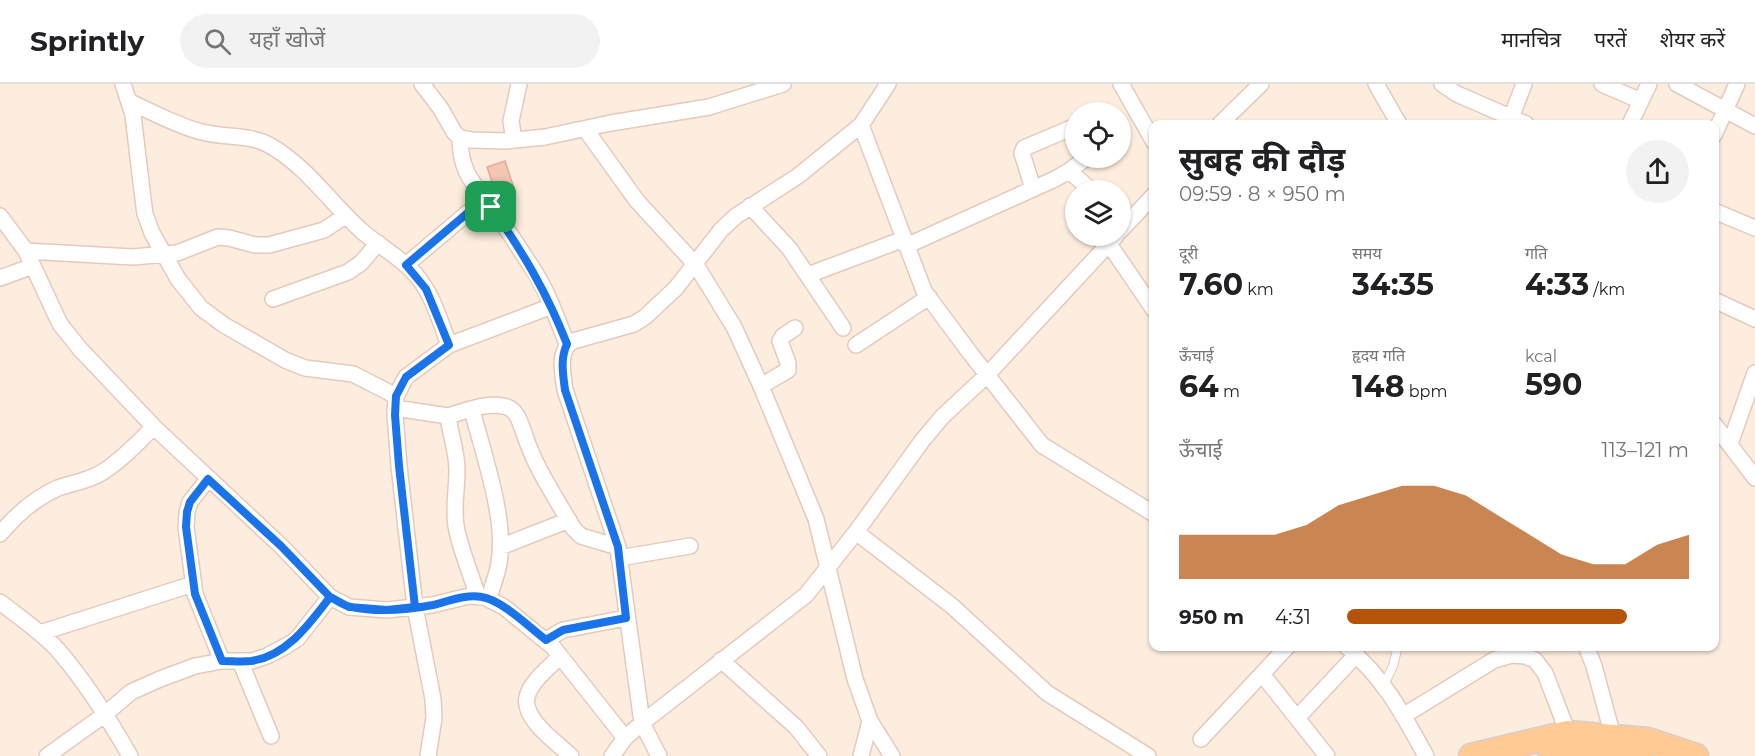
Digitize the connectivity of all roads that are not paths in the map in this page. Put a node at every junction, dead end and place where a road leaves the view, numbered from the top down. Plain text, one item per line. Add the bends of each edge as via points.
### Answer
1 (123, 84) edge
2 (422, 84) edge
3 (519, 84) edge
4 (783, 84) edge
5 (888, 84) edge
6 (1121, 84) edge
7 (1261, 84) edge
8 (1376, 84) edge
9 (1442, 84) edge
10 (1524, 84) edge
11 (1602, 84) edge
12 (1649, 84) edge
13 (1677, 84) edge
14 (1737, 84) edge
15 (435, 90) edge
16 (1641, 100) junction
17 (130, 102) junction
18 (1725, 110) junction
19 (1511, 118) junction
20 (1224, 120) edge
21 (1397, 120) edge
22 (1516, 120) edge
23 (1632, 120) edge
24 (1719, 124) edge
25 (861, 125) junction
26 (1755, 126) edge
27 (585, 129) junction
28 (1065, 131) edge
29 (1149, 132) edge
30 (460, 138) junction
31 (514, 140) junction
32 (1074, 168) edge
33 (1070, 171) junction
34 (1080, 180) edge
35 (1033, 189) junction
36 (484, 199) junction
37 (1149, 200) edge
38 (750, 206) junction
39 (1719, 213) edge
40 (0, 216) edge
41 (345, 216) junction
42 (1131, 217) edge
43 (1755, 228) edge
44 (378, 243) junction
45 (905, 243) junction
46 (1106, 246) edge
47 (1116, 246) edge
48 (26, 251) junction
49 (165, 254) junction
50 (406, 265) junction
51 (696, 265) junction
52 (33, 266) junction
53 (808, 275) junction
54 (0, 278) edge
55 (929, 297) junction
56 (273, 299) dead end
57 (1149, 302) edge
58 (1719, 302) edge
59 (552, 306) junction
60 (1755, 319) edge
61 (795, 328) dead end
62 (843, 328) dead end
63 (567, 344) junction
64 (449, 345) junction
65 (856, 345) dead end
66 (1755, 373) edge
67 (987, 375) junction
68 (761, 386) junction
69 (396, 402) junction
70 (472, 410) junction
71 (448, 416) junction
72 (154, 428) junction
73 (1719, 430) edge
74 (1730, 444) junction
75 (1755, 478) edge
76 (208, 479) junction
77 (1149, 511) edge
78 (568, 520) junction
79 (856, 532) junction
80 (0, 534) edge
81 (690, 546) dead end
82 (500, 547) junction
83 (618, 552) junction
84 (827, 570) junction
85 (193, 584) junction
86 (330, 597) junction
87 (483, 598) junction
88 (0, 602) edge
89 (415, 607) junction
90 (626, 618) junction
91 (40, 633) junction
92 (546, 640) junction
93 (1284, 651) edge
94 (1350, 651) edge
95 (1352, 651) edge
96 (1397, 651) edge
97 (1588, 651) edge
98 (560, 656) junction
99 (721, 660) junction
100 (222, 661) junction
101 (240, 661) junction
102 (1263, 674) junction
103 (1384, 685) junction
104 (104, 715) junction
105 (1404, 716) junction
106 (1297, 718) junction
107 (870, 721) junction
108 (642, 723) junction
109 (1568, 733) junction
110 (271, 736) dead end
111 (625, 738) junction
112 (1201, 739) dead end
113 (1609, 750) edge
114 (47, 756) edge
115 (130, 756) edge
116 (428, 756) edge
117 (572, 756) edge
118 (612, 756) edge
119 (659, 756) edge
120 (819, 756) edge
121 (861, 756) edge
122 (892, 756) edge
123 (1148, 756) edge
124 (1327, 756) edge
125 (1426, 756) edge
126 (1471, 756) edge
127 (1551, 756) edge
128 (1641, 756) edge
129 (1696, 756) edge

1 - 17 street
2 - 15 street
3 - 31 street via 511,121
4 - 27 street via 709,107
5 - 25 street
6 - 29 street
7 - 20 street
8 - 21 street
9 - 19 street
10 - 19 street
11 - 16 street
12 - 16 street
13 - 18 street
14 - 18 street
15 - 30 street
16 - 23 street
17 - 41 street via 191,129 268,145 307,174
17 - 49 street via 145,214
18 - 24 street
18 - 26 street
19 - 22 street
25 - 38 street via 798,176
25 - 45 street
27 - 31 street
27 - 51 street via 637,201
28 - 35 street via 1024,148 1022,153
30 - 31 street
30 - 36 street via 465,166
32 - 33 street
33 - 34 street
33 - 35 street
35 - 45 street
36 - 50 street
36 - 59 street via 533,269
37 - 42 street
38 - 51 street via 721,230
38 - 53 street
39 - 43 street
40 - 48 street
41 - 44 street
41 - 49 street via 324,230 269,245 218,237
44 - 50 street
44 - 56 street via 348,272
45 - 53 street
45 - 55 street
46 - 67 street
47 - 57 street
48 - 49 street via 108,257
48 - 52 street
49 - 69 street via 178,279 201,308 250,341 305,368 353,374
50 - 64 street via 426,289
51 - 63 street via 667,298 634,324
51 - 68 street via 734,327
52 - 54 street
52 - 72 street via 60,324
53 - 62 street
55 - 65 street
55 - 67 street
58 - 60 street
59 - 63 street
59 - 64 street
61 - 68 street via 780,341 788,370
63 - 83 street via 562,370 565,390
64 - 69 street via 406,377
66 - 74 street
67 - 77 street via 1042,445
67 - 79 street via 942,417
68 - 84 street via 816,519
69 - 71 street
69 - 89 street
70 - 71 street
70 - 78 street via 497,405 515,412 536,465
70 - 82 street via 495,502
71 - 87 street via 456,458 456,529
72 - 76 street
72 - 80 street via 100,474 38,498
73 - 74 street
74 - 75 street
76 - 85 street via 187,512
76 - 86 street
78 - 82 street
78 - 83 street via 581,536
79 - 84 street
79 - 123 street via 952,606 1047,693
81 - 83 street
82 - 87 street via 499,563
83 - 90 street
84 - 99 street via 806,595
84 - 107 street
85 - 91 street
85 - 100 street
86 - 89 street via 349,607
86 - 101 street via 297,639 267,656
87 - 89 street via 469,596
87 - 92 street via 504,607
88 - 91 street
89 - 116 street via 433,699
90 - 92 street via 563,630
90 - 108 street
91 - 104 street via 57,649
92 - 98 street
93 - 102 street
94 - 106 street
95 - 103 street
96 - 103 lane
97 - 113 street
98 - 111 street
98 - 117 street via 533,686 527,708 543,730
99 - 108 street
99 - 120 street via 788,719
100 - 101 street
100 - 104 street via 195,666 131,692
101 - 110 street
102 - 106 street
102 - 112 street
103 - 105 street
104 - 114 street
104 - 115 street
105 - 109 street via 1494,660 1526,656 1545,673
105 - 125 street
106 - 124 street
107 - 121 street
107 - 122 street
108 - 111 street
108 - 119 street
109 - 113 main road
109 - 126 main road
111 - 118 street
113 - 127 main road
113 - 128 main road
113 - 129 main road via 1648,740

